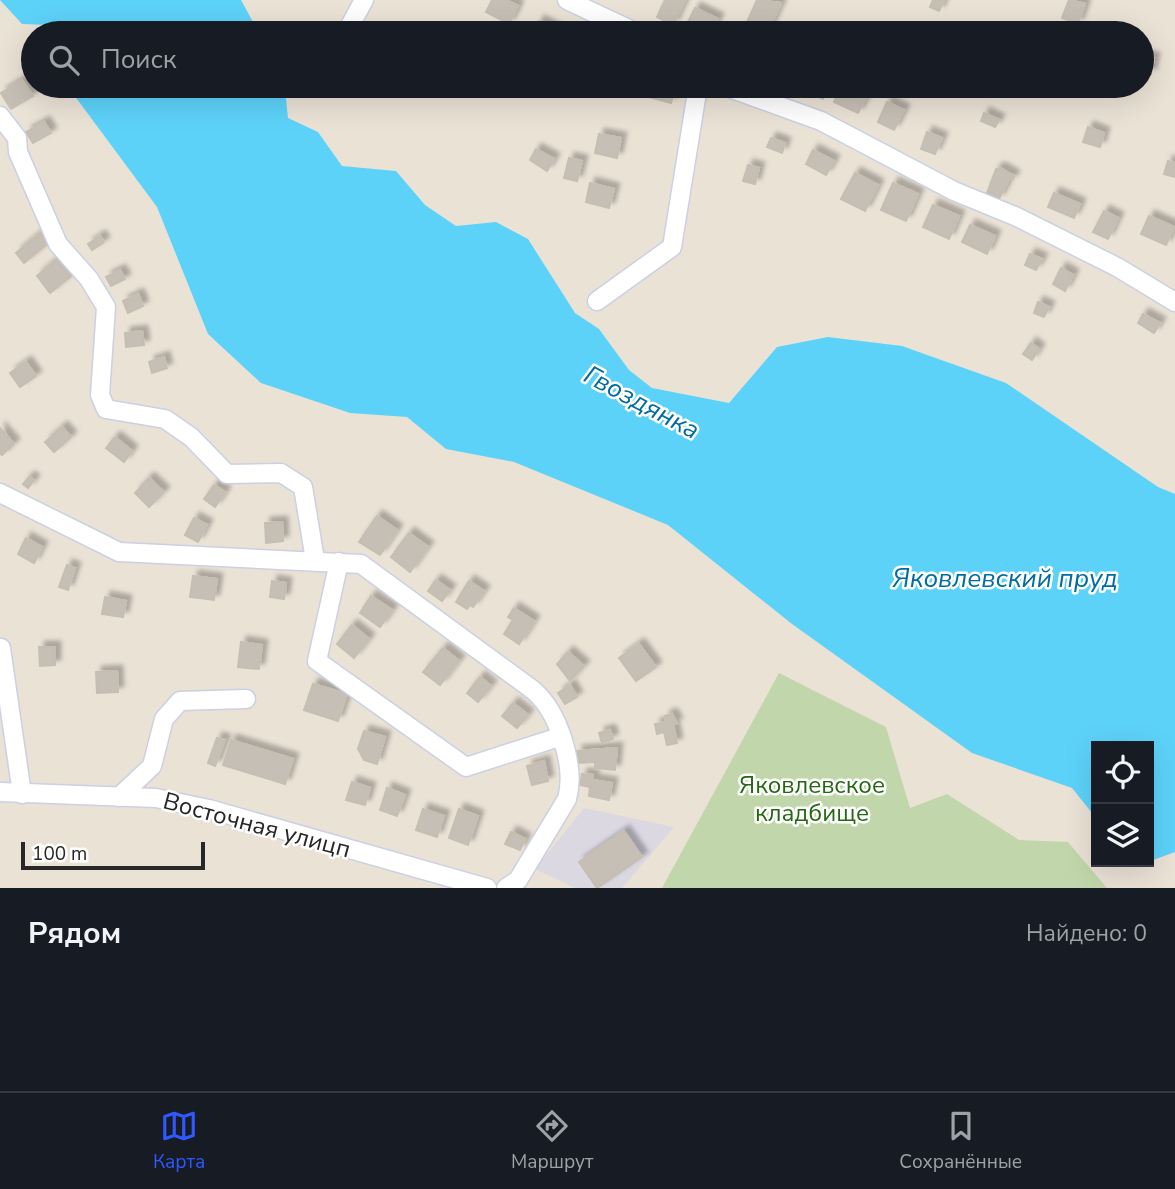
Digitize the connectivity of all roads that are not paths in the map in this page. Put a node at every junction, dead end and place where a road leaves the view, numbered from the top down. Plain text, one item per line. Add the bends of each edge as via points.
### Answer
1 (363, 0) edge
2 (567, 0) edge
3 (352, 21) edge
4 (612, 21) edge
5 (696, 98) edge
6 (757, 98) edge
7 (0, 116) edge
8 (597, 301) dead end
9 (1175, 302) edge
10 (0, 493) edge
11 (315, 560) junction
12 (339, 562) junction
13 (1, 648) edge
14 (246, 699) dead end
15 (559, 737) junction
16 (0, 792) edge
17 (22, 794) junction
18 (119, 797) junction
19 (487, 888) edge
20 (506, 888) edge

1 - 3 street
2 - 4 street
5 - 8 street via 672,247
6 - 9 street via 821,121 954,191 1117,267
7 - 11 street via 17,138 18,152 58,243 106,307 100,395 106,409 165,419 191,437 227,474 281,473 303,487
10 - 11 street via 119,552
11 - 12 street
12 - 15 street via 361,564 533,690 544,699
12 - 15 street via 317,661 466,767
13 - 17 street
14 - 18 street via 180,701 164,719 152,766
15 - 20 street via 571,785 567,799 518,880
16 - 17 street, Восточная улицп
17 - 18 street, Восточная улицп
18 - 19 street, Восточная улицп via 156,798 209,809

